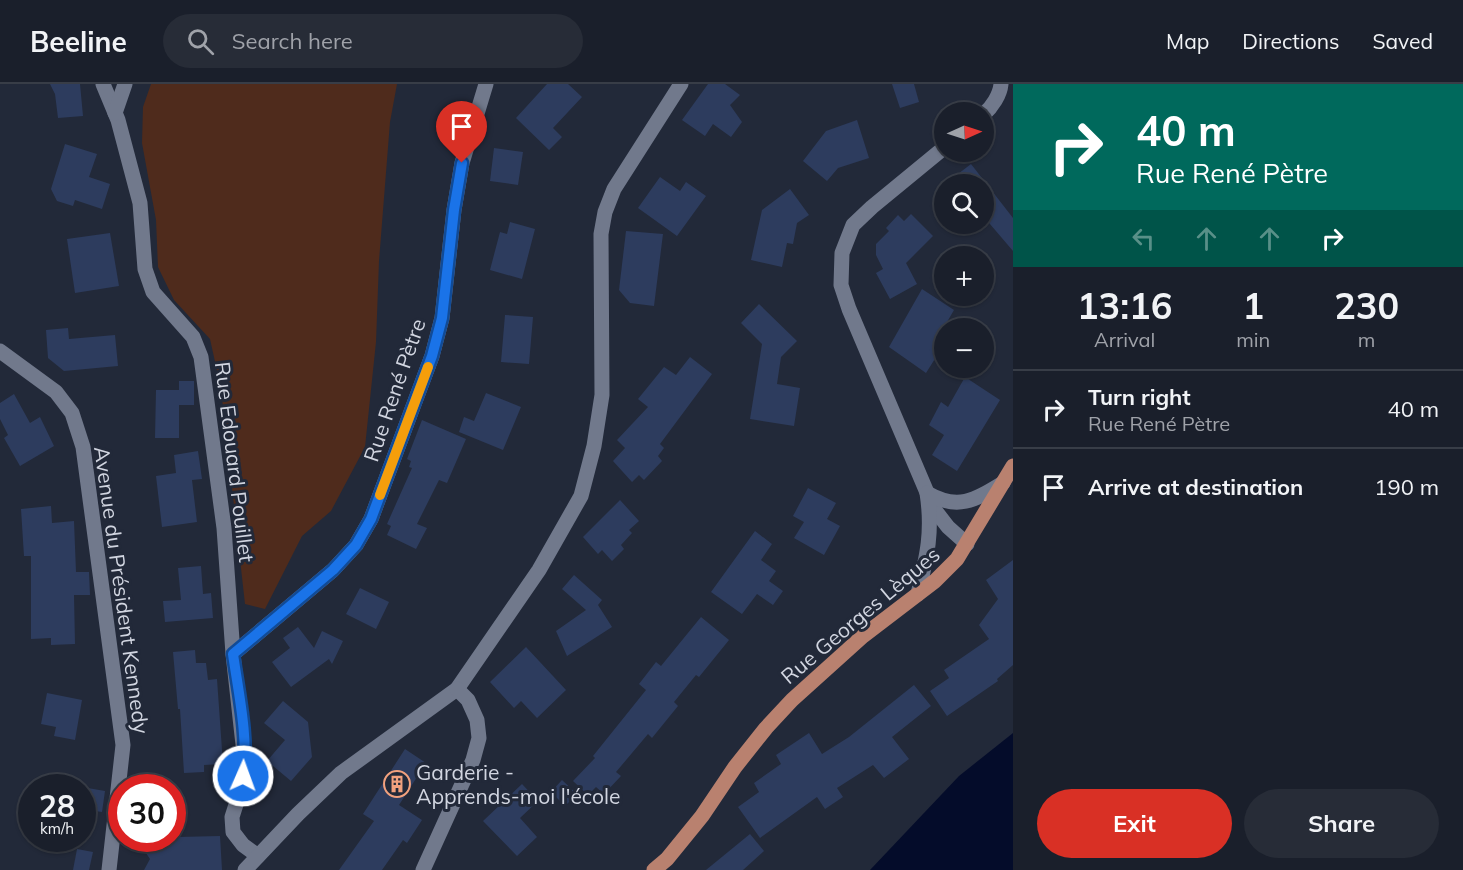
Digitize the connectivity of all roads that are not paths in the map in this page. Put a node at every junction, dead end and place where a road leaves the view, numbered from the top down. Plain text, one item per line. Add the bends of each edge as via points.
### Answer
1 (103, 84) edge
2 (125, 84) edge
3 (486, 84) edge
4 (681, 84) edge
5 (1001, 84) edge
6 (994, 102) edge
7 (115, 113) junction
8 (934, 156) edge
9 (0, 351) edge
10 (1013, 466) edge
11 (1003, 483) junction
12 (927, 493) junction
13 (966, 544) junction
14 (918, 594) junction
15 (233, 654) junction
16 (457, 689) junction
17 (258, 856) junction
18 (109, 870) edge
19 (245, 870) edge
20 (423, 870) edge
21 (654, 870) edge

1 - 7 street, Rue Edouard Pouillet
2 - 7 street
3 - 15 street, Rue René Pètre via 462,163 440,328 371,519 356,545 333,570
4 - 16 street via 614,189 605,212 601,234 602,395 581,496 539,570
5 - 6 street
7 - 15 street, Rue Edouard Pouillet via 140,203 145,269 153,292 193,337 201,357 224,528
8 - 12 street via 853,225 842,253 841,285
9 - 18 street, Avenue du Président Kennedy via 56,392 72,413 83,447 123,745
10 - 11 main road, Rue Georges Lèques
11 - 12 street via 965,502 946,501
11 - 13 main road, Rue Georges Lèques
12 - 13 street via 940,518
12 - 14 street via 931,525
13 - 14 main road, Rue Georges Lèques via 957,560
14 - 21 main road, Rue Georges Lèques via 863,636 792,700 735,767 702,816
15 - 17 street, Rue Edouard Pouillet via 245,763 232,832
16 - 17 street via 341,772
16 - 20 street via 468,700 477,720 479,738 473,760
17 - 19 street

